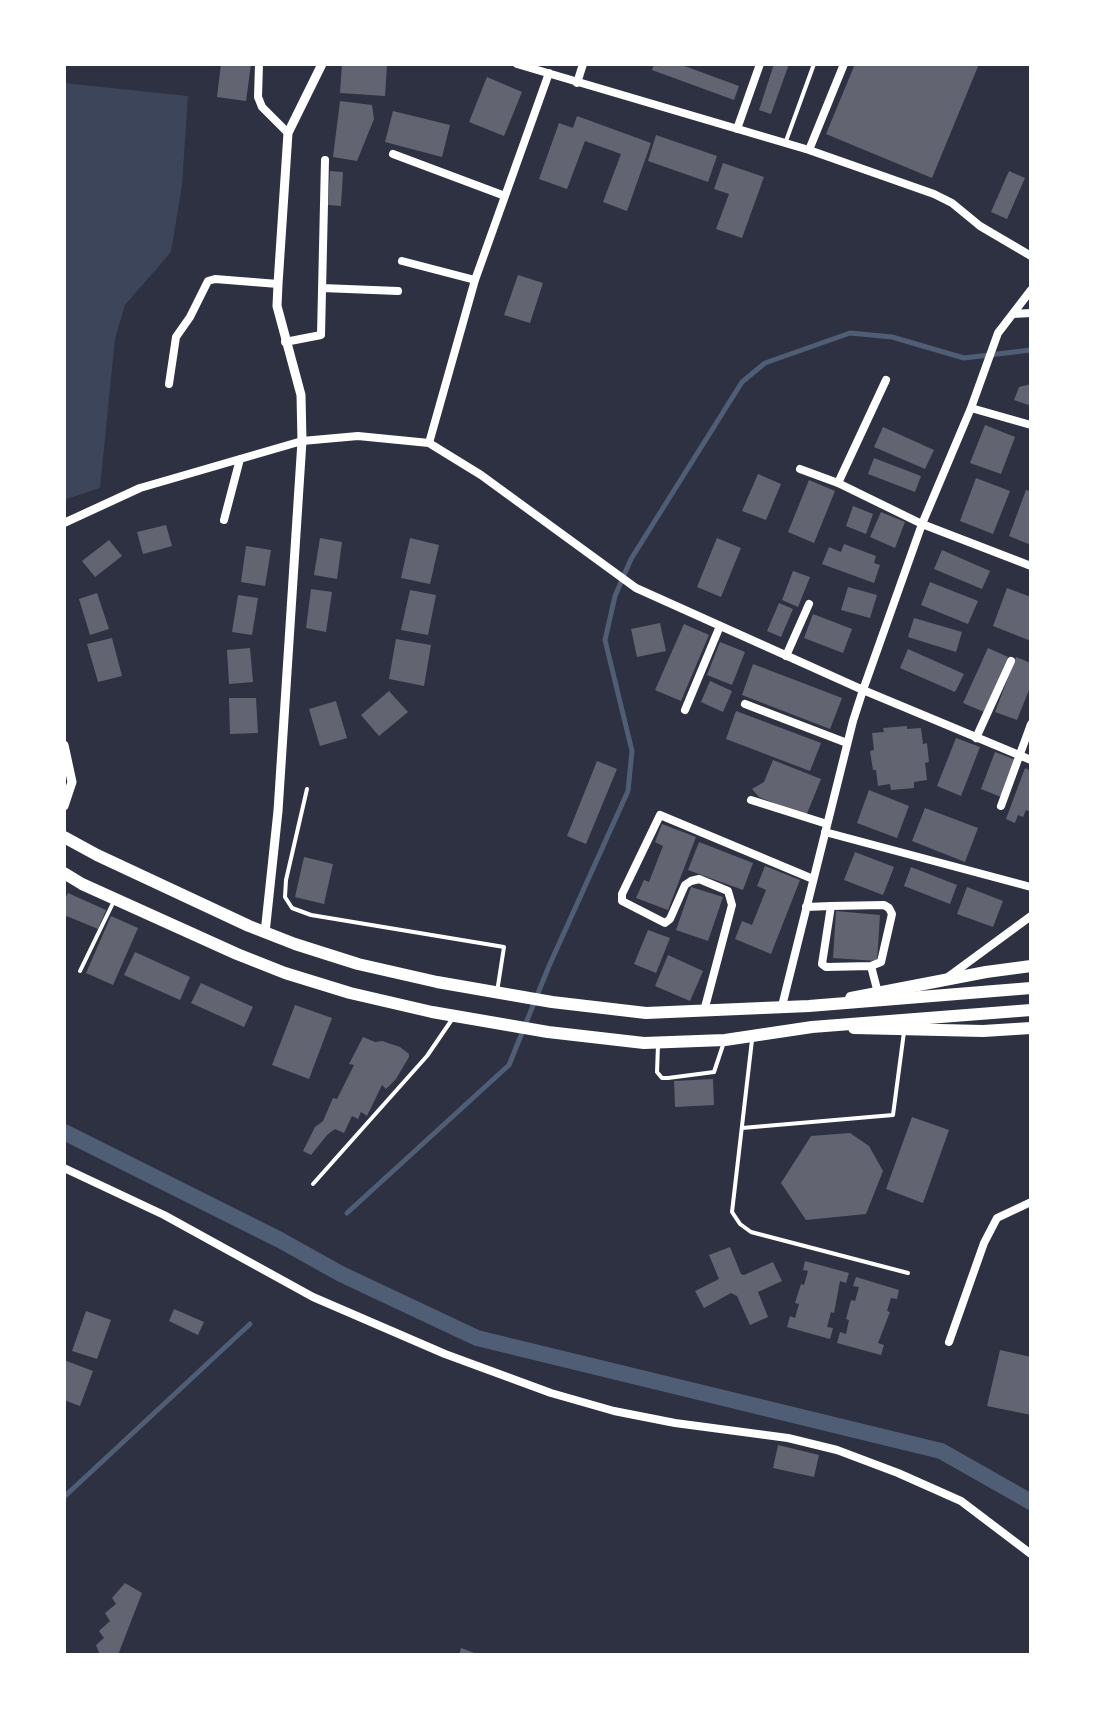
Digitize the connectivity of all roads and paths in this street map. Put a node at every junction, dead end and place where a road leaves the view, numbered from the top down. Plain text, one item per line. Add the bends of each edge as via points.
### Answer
1 (259, 64) edge
2 (322, 64) edge
3 (517, 64) edge
4 (583, 64) edge
5 (760, 64) edge
6 (814, 64) edge
7 (844, 64) edge
8 (549, 73) junction
9 (577, 83) junction
10 (737, 129) junction
11 (288, 133) junction
12 (785, 144) junction
13 (809, 150) junction
14 (393, 154) dead end
15 (325, 160) dead end
16 (505, 196) junction
17 (1031, 256) edge
18 (402, 261) dead end
19 (475, 280) junction
20 (278, 284) junction
21 (322, 288) junction
22 (1031, 290) edge
23 (398, 291) dead end
24 (1031, 313) edge
25 (1013, 314) junction
26 (285, 342) junction
27 (886, 380) dead end
28 (169, 384) dead end
29 (971, 408) junction
30 (1031, 425) edge
31 (302, 441) junction
32 (429, 443) junction
33 (240, 459) junction
34 (800, 469) dead end
35 (838, 483) junction
36 (224, 520) dead end
37 (64, 523) edge
38 (922, 524) junction
39 (1031, 566) edge
40 (809, 604) dead end
41 (720, 626) junction
42 (786, 656) junction
43 (1011, 661) dead end
44 (863, 690) junction
45 (745, 704) dead end
46 (685, 710) dead end
47 (1031, 724) edge
48 (976, 738) junction
49 (847, 743) junction
50 (64, 745) edge
51 (1019, 756) junction
52 (1031, 760) edge
53 (307, 789) dead end
54 (751, 800) dead end
55 (64, 806) edge
56 (1001, 806) dead end
57 (826, 828) junction
58 (64, 837) edge
59 (64, 873) edge
60 (813, 879) junction
61 (1031, 887) edge
62 (115, 899) junction
63 (831, 906) junction
64 (806, 907) junction
65 (1031, 916) edge
66 (265, 933) junction
67 (871, 966) junction
68 (1031, 966) edge
69 (80, 971) dead end
70 (945, 980) junction
71 (1031, 988) edge
72 (501, 993) junction
73 (878, 993) junction
74 (782, 1006) junction
75 (809, 1006) junction
76 (1031, 1010) edge
77 (704, 1011) junction
78 (454, 1016) junction
79 (812, 1027) junction
80 (1031, 1028) edge
81 (904, 1029) junction
82 (752, 1037) junction
83 (725, 1040) junction
84 (658, 1043) junction
85 (742, 1128) junction
86 (64, 1168) edge
87 (313, 1184) dead end
88 (1031, 1202) edge
89 (908, 1273) dead end
90 (949, 1342) dead end
91 (1031, 1554) edge

1 - 11 street via 262,107
2 - 11 street
3 - 8 street
4 - 9 street
5 - 10 street
6 - 12 lane
7 - 13 street
8 - 9 street
8 - 16 street
9 - 10 street
10 - 12 street
11 - 20 street
12 - 13 street
13 - 17 street via 934,194
14 - 16 street
15 - 21 street
16 - 19 street
18 - 19 street
19 - 32 street
20 - 26 street
20 - 28 street via 208,281 176,337
21 - 23 street
21 - 26 street via 321,335
22 - 25 street
24 - 25 street
25 - 29 street via 998,333
26 - 31 street via 301,395
27 - 35 street
29 - 30 street
29 - 38 street
31 - 32 street via 358,436
31 - 33 street
31 - 66 street
32 - 41 street via 636,588
33 - 36 street
33 - 37 street via 140,488
34 - 35 street
35 - 38 street
38 - 39 street
38 - 44 street
40 - 42 street
41 - 42 street
41 - 46 street
42 - 44 street
43 - 48 street
44 - 48 street
44 - 49 street
45 - 49 street
47 - 51 street
48 - 51 street
49 - 57 street
50 - 55 street via 72,782
51 - 52 street
51 - 56 street
53 - 72 lane via 286,880 285,897 292,908 504,947
54 - 57 street
57 - 60 street
57 - 61 street
58 - 66 main road
59 - 62 main road
60 - 64 street
60 - 77 street via 660,815 622,901 665,923 691,881 699,879 728,891 732,905
62 - 69 lane
62 - 78 main road via 285,973
63 - 64 street
63 - 67 street via 822,964
63 - 67 street via 889,908 881,962
64 - 74 street
65 - 70 street
66 - 72 main road via 358,964
67 - 73 street
68 - 70 main road
70 - 73 main road
71 - 75 main road
72 - 77 main road via 646,1013
73 - 75 main road
74 - 75 main road
74 - 77 main road
76 - 79 main road
78 - 84 main road
78 - 87 lane via 427,1056
79 - 81 main road
79 - 82 main road
80 - 81 main road
81 - 85 lane via 893,1115
82 - 83 main road
82 - 85 lane
83 - 84 main road
83 - 84 lane via 714,1072 668,1078 657,1072
85 - 89 lane via 732,1212 740,1224 751,1232
86 - 91 street via 164,1215 313,1297 445,1354 614,1411 837,1450 961,1501
88 - 90 street via 997,1218

